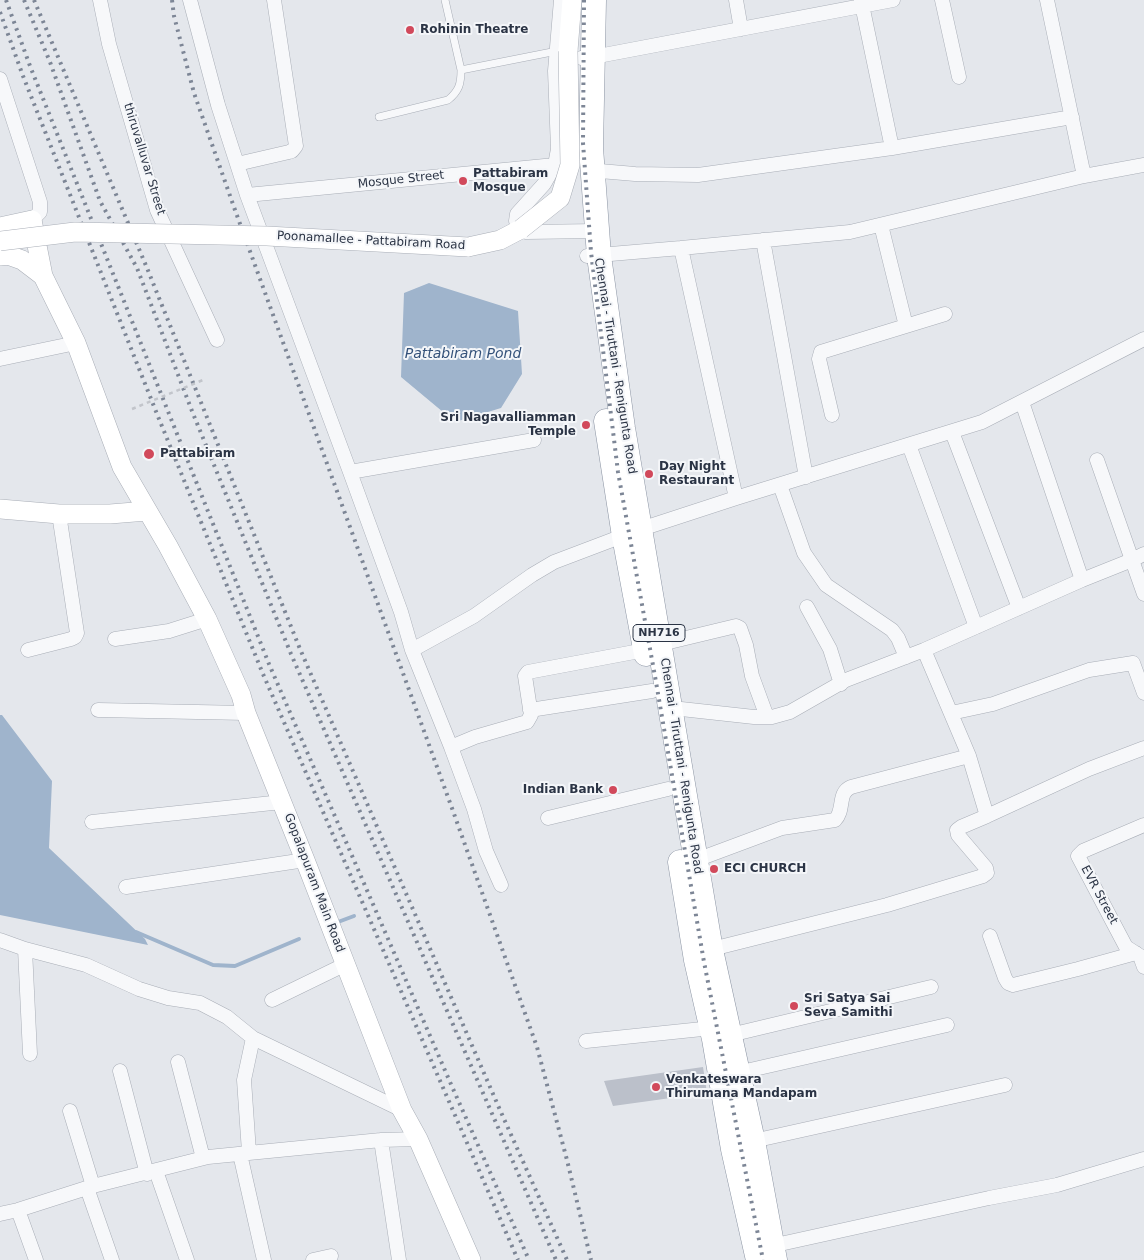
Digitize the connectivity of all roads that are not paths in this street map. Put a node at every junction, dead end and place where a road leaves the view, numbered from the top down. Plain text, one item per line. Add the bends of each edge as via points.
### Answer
1 (100, 0) edge
2 (190, 0) edge
3 (274, 0) edge
4 (445, 0) edge
5 (561, 0) edge
6 (572, 0) edge
7 (580, 0) edge
8 (594, 0) edge
9 (736, 0) edge
10 (893, 0) edge
11 (942, 0) edge
12 (1047, 0) edge
13 (862, 3) edge
14 (741, 29) junction
15 (575, 54) junction
16 (461, 70) junction
17 (959, 77) dead end
18 (1, 85) edge
19 (379, 117) dead end
20 (1072, 117) junction
21 (892, 148) junction
22 (237, 164) junction
23 (555, 165) junction
24 (1144, 165) edge
25 (587, 170) junction
26 (1084, 176) junction
27 (247, 195) junction
28 (32, 220) junction
29 (881, 225) junction
30 (0, 227) edge
31 (591, 231) junction
32 (763, 240) junction
33 (0, 241) edge
34 (681, 248) junction
35 (0, 256) edge
36 (593, 256) junction
37 (43, 276) junction
38 (945, 314) dead end
39 (906, 326) junction
40 (1144, 339) edge
41 (217, 340) dead end
42 (76, 343) junction
43 (0, 358) edge
44 (1022, 402) junction
45 (832, 414) dead end
46 (952, 432) junction
47 (534, 440) dead end
48 (909, 445) junction
49 (1097, 460) dead end
50 (350, 472) junction
51 (806, 477) junction
52 (780, 485) junction
53 (736, 498) junction
54 (0, 509) edge
55 (146, 511) junction
56 (60, 514) junction
57 (632, 533) junction
58 (1138, 557) edge
59 (1082, 580) junction
60 (1144, 594) edge
61 (807, 607) dead end
62 (1019, 608) junction
63 (207, 619) junction
64 (976, 627) junction
65 (115, 639) dead end
66 (653, 647) junction
67 (28, 650) dead end
68 (412, 650) junction
69 (924, 650) junction
70 (906, 657) junction
71 (1138, 661) edge
72 (840, 684) junction
73 (652, 691) junction
74 (1144, 693) edge
75 (672, 708) junction
76 (98, 710) dead end
77 (530, 710) junction
78 (246, 713) junction
79 (951, 713) junction
80 (767, 717) junction
81 (452, 747) junction
82 (1144, 748) edge
83 (969, 756) junction
84 (668, 789) junction
85 (282, 802) junction
86 (987, 816) junction
87 (548, 818) dead end
88 (92, 822) dead end
89 (1144, 825) edge
90 (305, 860) junction
91 (696, 860) junction
92 (500, 885) dead end
93 (126, 887) dead end
94 (990, 936) dead end
95 (0, 940) edge
96 (25, 949) junction
97 (703, 951) junction
98 (1136, 953) junction
99 (346, 964) junction
100 (1144, 967) edge
101 (931, 987) dead end
102 (272, 1000) dead end
103 (948, 1026) dead end
104 (721, 1031) junction
105 (253, 1038) junction
106 (586, 1041) dead end
107 (30, 1054) dead end
108 (178, 1062) dead end
109 (120, 1071) dead end
110 (737, 1073) junction
111 (1005, 1085) dead end
112 (402, 1110) junction
113 (70, 1111) dead end
114 (418, 1139) junction
115 (381, 1140) junction
116 (754, 1140) junction
117 (245, 1153) junction
118 (203, 1158) junction
119 (1144, 1159) edge
120 (152, 1173) junction
121 (90, 1187) junction
122 (18, 1210) junction
123 (0, 1214) edge
124 (768, 1255) edge
125 (331, 1256) dead end
126 (36, 1260) edge
127 (112, 1260) edge
128 (187, 1260) edge
129 (264, 1260) edge
130 (313, 1260) edge
131 (399, 1260) edge
132 (470, 1260) edge

1 - 41 street, thiruvalluvar Street via 109,44 157,210
2 - 22 street
3 - 22 street via 296,146 289,152
4 - 16 lane
5 - 15 street
6 - 15 street, Poonamallee - Pattabiram Road
7 - 15 highway, Chennai - Tiruttani - Renigunta Road / NH716
8 - 15 highway, Chennai - Tiruttani - Renigunta Road / NH716
9 - 14 street
10 - 13 street
11 - 17 street
12 - 20 street
13 - 14 street
13 - 21 street
14 - 15 street
15 - 16 lane
15 - 23 street via 555,71 558,149
15 - 25 highway, Chennai - Tiruttani - Renigunta Road / NH716
15 - 33 street, Poonamallee - Pattabiram Road, bridge via 570,165 560,198 521,229 500,240 468,247 267,236 75,232
16 - 19 lane via 457,93 448,100
18 - 28 street via 40,202 40,212
20 - 21 street
20 - 26 street
21 - 25 street via 698,175
22 - 27 street
23 - 27 street, Mosque Street
23 - 31 street via 544,184 518,214 518,226 526,232
24 - 26 street
25 - 31 highway, Chennai - Tiruttani - Renigunta Road / NH716
26 - 29 street
27 - 50 street
28 - 30 street
28 - 37 street
29 - 32 street via 850,232
29 - 39 street
31 - 36 highway, Chennai - Tiruttani - Renigunta Road / NH716
32 - 34 street
32 - 51 street
34 - 36 street
34 - 53 street
35 - 37 street via 22,260
36 - 57 highway, Chennai - Tiruttani - Renigunta Road / NH716 via 607,430
37 - 42 street, Gopalapuram Main Road
38 - 39 street
39 - 45 street via 821,352 819,359
40 - 44 street
42 - 43 street
42 - 55 street, Gopalapuram Main Road via 122,467
44 - 46 street via 982,422
44 - 59 street
46 - 48 street
46 - 62 street
47 - 50 street
48 - 51 street
48 - 64 street
49 - 58 street
50 - 68 street
51 - 52 street
52 - 53 street
52 - 70 street via 804,553 826,584 892,630
53 - 57 street
54 - 56 street
55 - 56 street
55 - 63 street, Gopalapuram Main Road
56 - 67 street via 77,633 71,639
57 - 66 highway, Chennai - Tiruttani - Renigunta Road / NH716
57 - 68 street via 554,562 474,616
58 - 59 street
58 - 60 street
59 - 62 street
61 - 72 street via 830,649
62 - 64 street
63 - 65 street via 169,631
63 - 78 street, Gopalapuram Main Road
64 - 69 street
66 - 73 highway, Chennai - Tiruttani - Renigunta Road / NH716
66 - 75 highway, Chennai - Tiruttani - Renigunta Road / NH716
66 - 77 street via 528,672 525,676
66 - 80 street via 736,626 740,628
68 - 81 street
69 - 70 street
69 - 79 street
70 - 72 street
71 - 74 street
71 - 79 street via 1089,670 993,704
72 - 80 street via 790,712
73 - 77 street
73 - 84 highway, Chennai - Tiruttani - Renigunta Road / NH716
75 - 80 street
75 - 91 highway, Chennai - Tiruttani - Renigunta Road / NH716
76 - 78 street
77 - 81 street via 530,719 525,724 475,737
78 - 85 street, Gopalapuram Main Road
79 - 83 street
81 - 92 street
82 - 86 street via 1089,769
83 - 86 street
83 - 91 street via 845,789 840,814 835,820 782,828
84 - 87 street
84 - 97 highway, Chennai - Tiruttani - Renigunta Road / NH716
85 - 88 street
85 - 90 street, Gopalapuram Main Road
86 - 97 street via 957,830 986,868 987,873 983,876 887,905
89 - 98 street, EVR Street via 1078,856 1126,947
90 - 93 street
90 - 99 street, Gopalapuram Main Road
91 - 97 highway, Chennai - Tiruttani - Renigunta Road / NH716
94 - 98 street via 1005,978 1012,985
95 - 96 street
96 - 105 street via 86,964 139,989 168,998 200,1003 227,1016
96 - 107 street
97 - 104 highway, Chennai - Tiruttani - Renigunta Road / NH716
98 - 100 street, EVR Street
99 - 102 street
99 - 112 street, Gopalapuram Main Road
101 - 104 street
103 - 110 street
104 - 106 street
104 - 110 highway, Chennai - Tiruttani - Renigunta Road / NH716
104 - 124 highway, Chennai - Tiruttani - Renigunta Road / NH716 via 721,1076 733,1148
105 - 112 street
105 - 117 street via 244,1080
108 - 118 street
109 - 120 street
110 - 116 highway, Chennai - Tiruttani - Renigunta Road / NH716
111 - 116 street
112 - 114 street, Gopalapuram Main Road
113 - 121 street
114 - 115 street
114 - 132 street, Gopalapuram Main Road
115 - 117 street
115 - 131 street
116 - 124 highway, Chennai - Tiruttani - Renigunta Road / NH716
117 - 118 street
117 - 129 street
118 - 120 street
119 - 124 street via 1057,1185 989,1198
120 - 121 street
120 - 128 street
121 - 122 street
121 - 127 street
122 - 123 street
122 - 126 street
125 - 130 street

